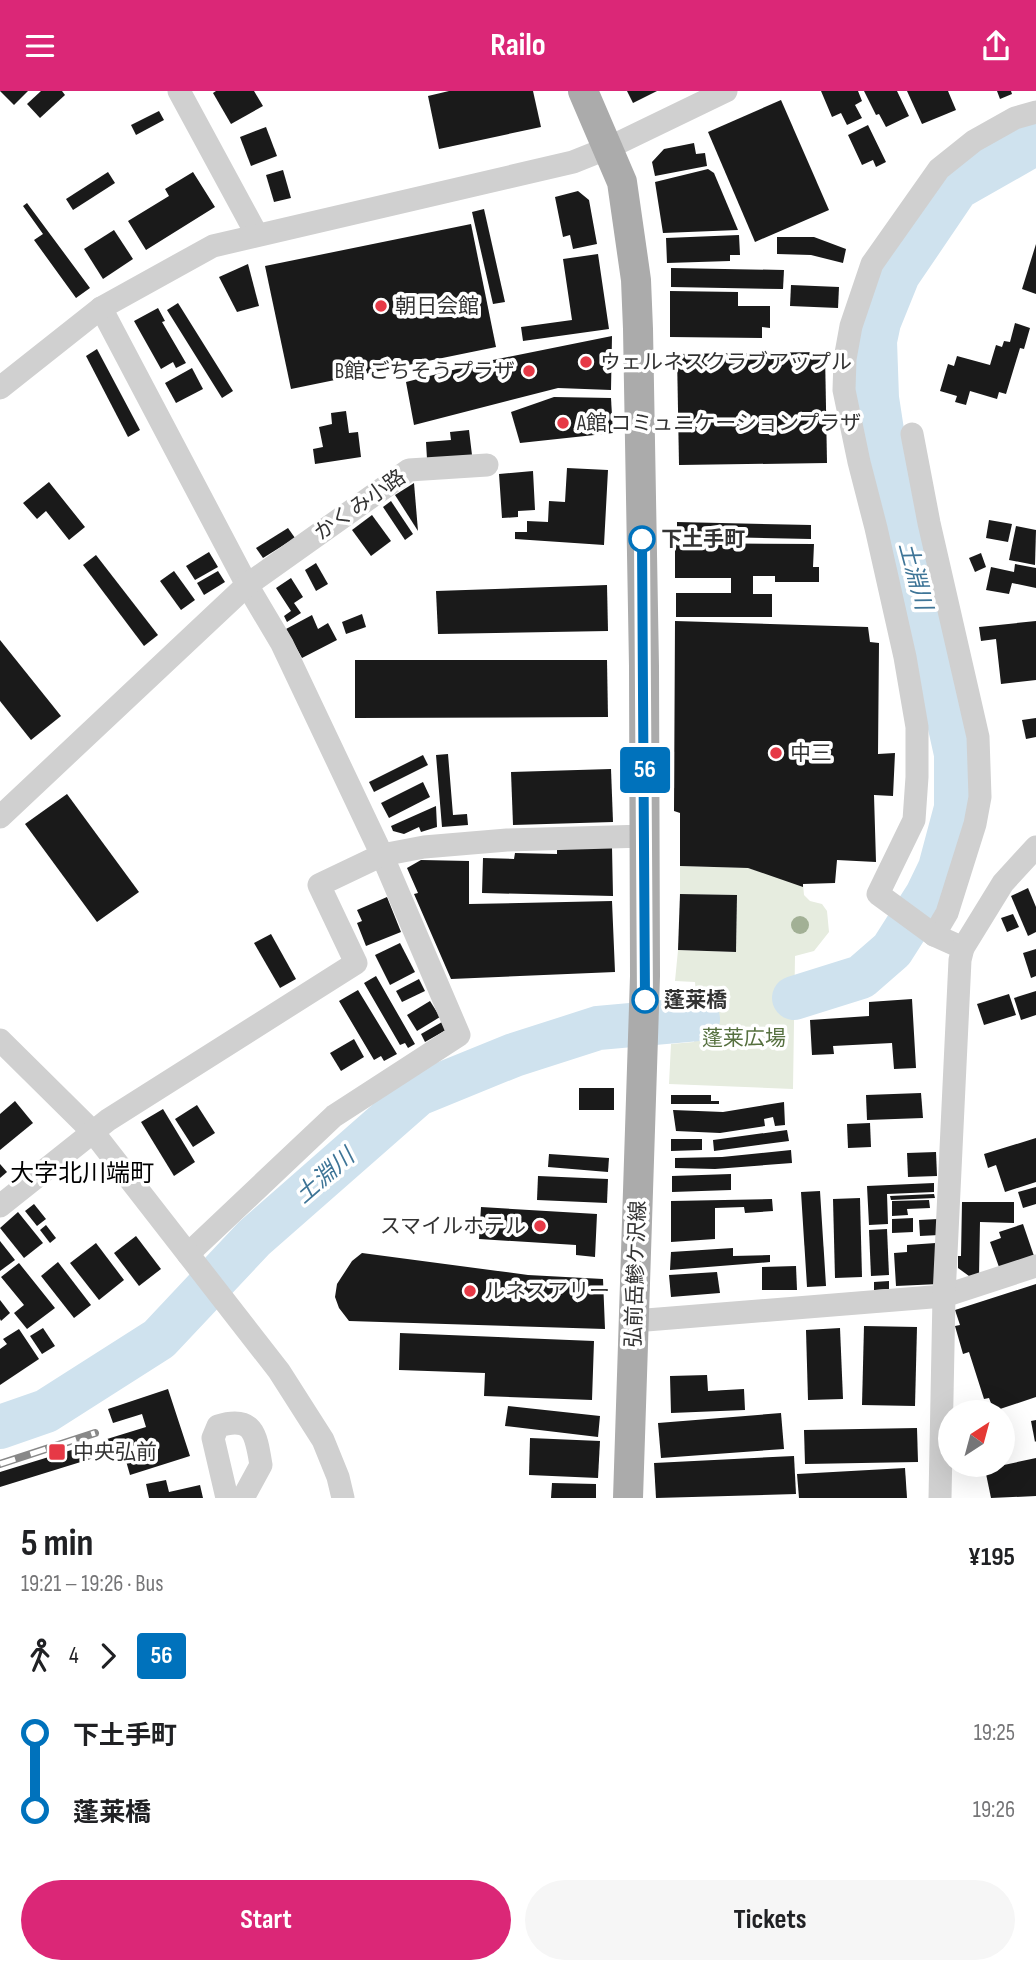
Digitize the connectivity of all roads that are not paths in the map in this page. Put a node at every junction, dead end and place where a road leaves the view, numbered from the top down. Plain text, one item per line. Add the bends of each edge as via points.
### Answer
1 (179, 91) edge
2 (583, 91) edge
3 (726, 91) edge
4 (1036, 112) edge
5 (608, 148) junction
6 (257, 235) junction
7 (101, 309) junction
8 (0, 388) edge
9 (912, 434) dead end
10 (487, 465) dead end
11 (247, 585) junction
12 (0, 817) edge
13 (645, 836) junction
14 (1036, 847) edge
15 (382, 855) junction
16 (933, 935) junction
17 (963, 948) junction
18 (0, 1040) edge
19 (93, 1132) junction
20 (0, 1206) edge
21 (192, 1259) junction
22 (1036, 1266) edge
23 (944, 1296) junction
24 (634, 1321) junction
25 (227, 1498) edge
26 (243, 1498) edge
27 (342, 1498) edge
28 (628, 1498) edge
29 (940, 1498) edge

1 - 6 street
2 - 5 main road
3 - 5 street
4 - 16 street via 974,141 939,169 872,264 845,359 844,390 917,727 914,820 878,894
5 - 6 street via 573,162
5 - 13 main road via 622,182 636,280
6 - 7 street via 213,246
7 - 8 street
7 - 11 street
9 - 16 street via 978,737 980,797 975,824 947,913
10 - 11 street, かくみ小路 via 410,470
11 - 12 street, かくみ小路
11 - 15 street via 282,644
13 - 15 street via 507,840
13 - 24 main road, 弘前岳鰺ケ沢線
14 - 17 street via 1003,883
15 - 19 street via 319,885 356,963
15 - 21 street via 460,1035 334,1116
16 - 17 street
17 - 23 street
18 - 19 street
19 - 20 street
19 - 21 street
21 - 27 street via 305,1409 323,1440
22 - 23 street
23 - 24 street
23 - 29 street
24 - 28 main road, 弘前岳鰺ケ沢線
25 - 26 street via 213,1438 218,1426 234,1421 253,1431 261,1465

